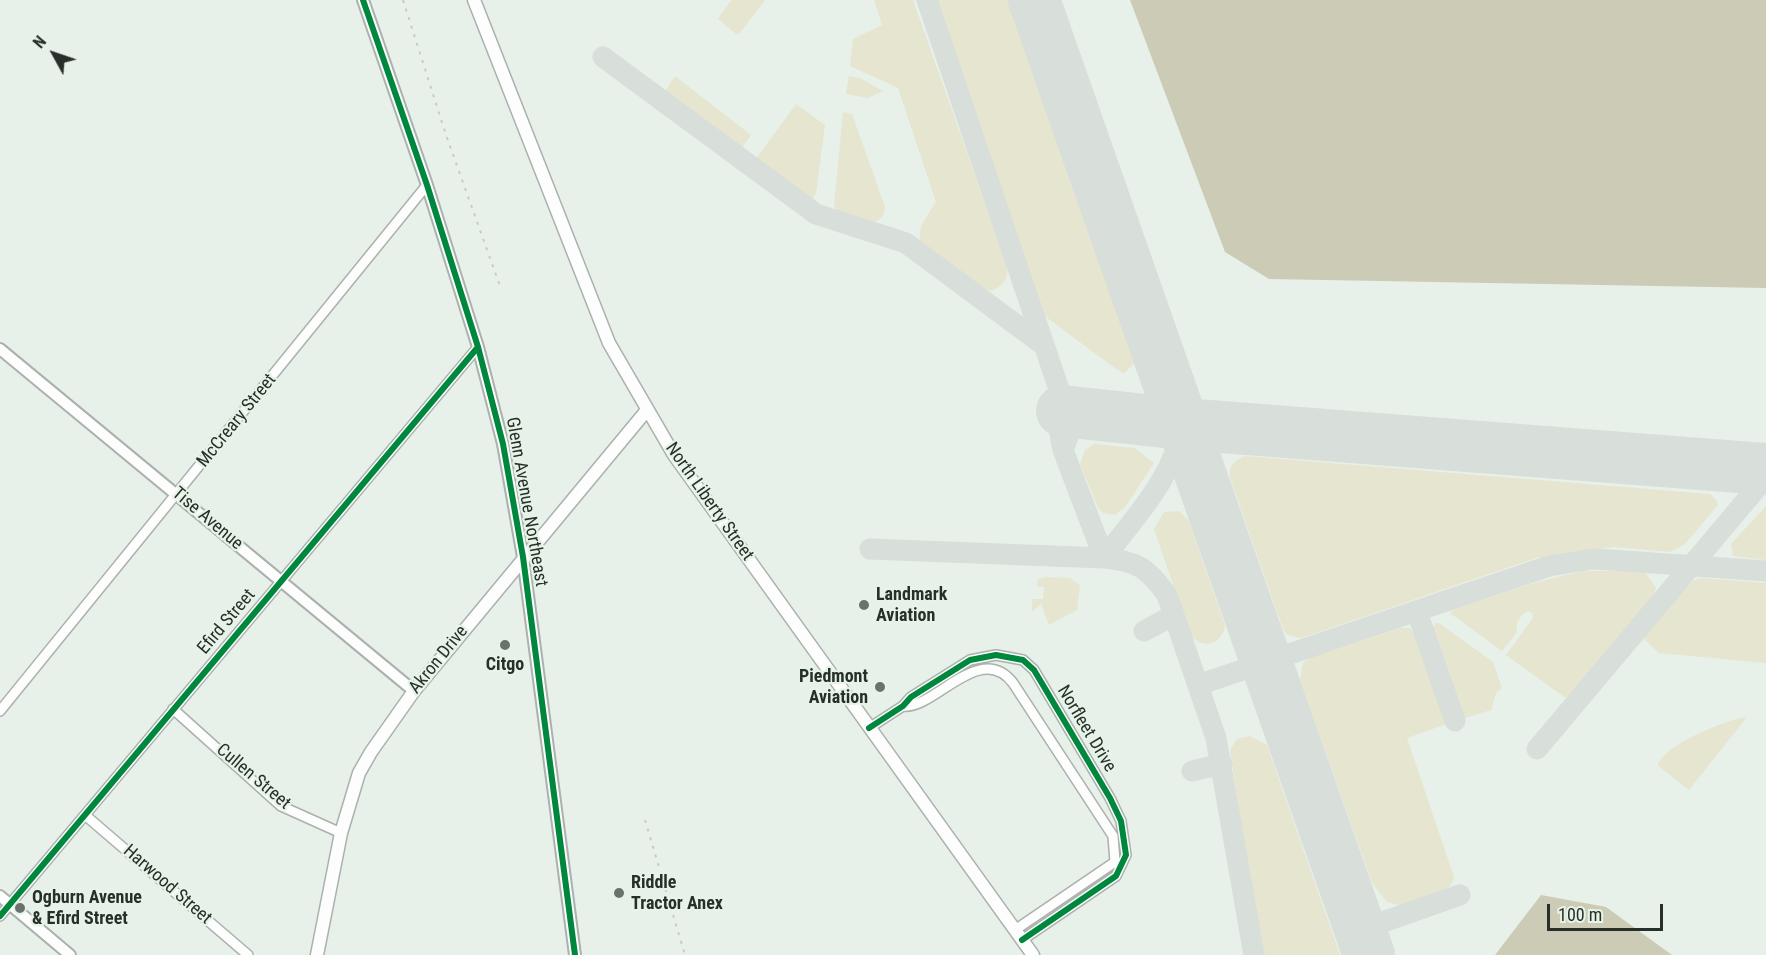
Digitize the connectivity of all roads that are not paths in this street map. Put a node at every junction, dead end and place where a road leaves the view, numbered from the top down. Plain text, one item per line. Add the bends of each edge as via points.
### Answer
1 (363, 0) edge
2 (474, 0) edge
3 (427, 185) junction
4 (478, 347) junction
5 (1, 353) edge
6 (647, 410) junction
7 (177, 495) junction
8 (523, 557) junction
9 (281, 580) junction
10 (414, 691) junction
11 (903, 706) junction
12 (173, 709) junction
13 (0, 711) edge
14 (869, 728) junction
15 (85, 815) junction
16 (340, 833) junction
17 (1110, 874) junction
18 (0, 896) edge
19 (10, 904) junction
20 (1053, 905) junction
21 (1060, 914) junction
22 (0, 916) edge
23 (1019, 935) junction
24 (70, 955) edge
25 (248, 955) edge
26 (316, 955) edge
27 (575, 955) edge
28 (1034, 955) edge

1 - 3 street, Glenn Avenue Northeast
2 - 6 main road, North Liberty Street via 609,343
3 - 4 street, Glenn Avenue Northeast
3 - 7 street, McCreary Street
4 - 8 street, Glenn Avenue Northeast via 503,444
4 - 9 street, Efird Street
5 - 7 street, Tise Avenue
6 - 8 main road, Akron Drive
6 - 14 main road, North Liberty Street via 674,454
7 - 9 street, Tise Avenue
7 - 13 street, McCreary Street
8 - 10 main road, Akron Drive
8 - 27 street, Glenn Avenue Northeast
9 - 10 street, Tise Avenue
9 - 12 street, Efird Street
10 - 16 main road, Akron Drive via 359,773
11 - 14 street, Norfleet Drive
11 - 17 street, Norfleet Drive via 911,707 981,670 1010,679 1113,836 1115,862
11 - 17 street, Norfleet Drive via 970,660 987,655 1029,664 1120,821 1126,855 1119,873
12 - 15 street, Efird Street
12 - 16 street, Cullen Street via 281,806
14 - 23 main road, North Liberty Street
15 - 19 street, Efird Street
15 - 25 street, Harwood Street
16 - 26 main road, Akron Drive
17 - 20 street
17 - 21 street, Norfleet Drive
18 - 19 street
19 - 22 street, Efird Street
19 - 24 street
20 - 21 street
20 - 23 street
21 - 23 street, Norfleet Drive
23 - 28 main road, North Liberty Street

